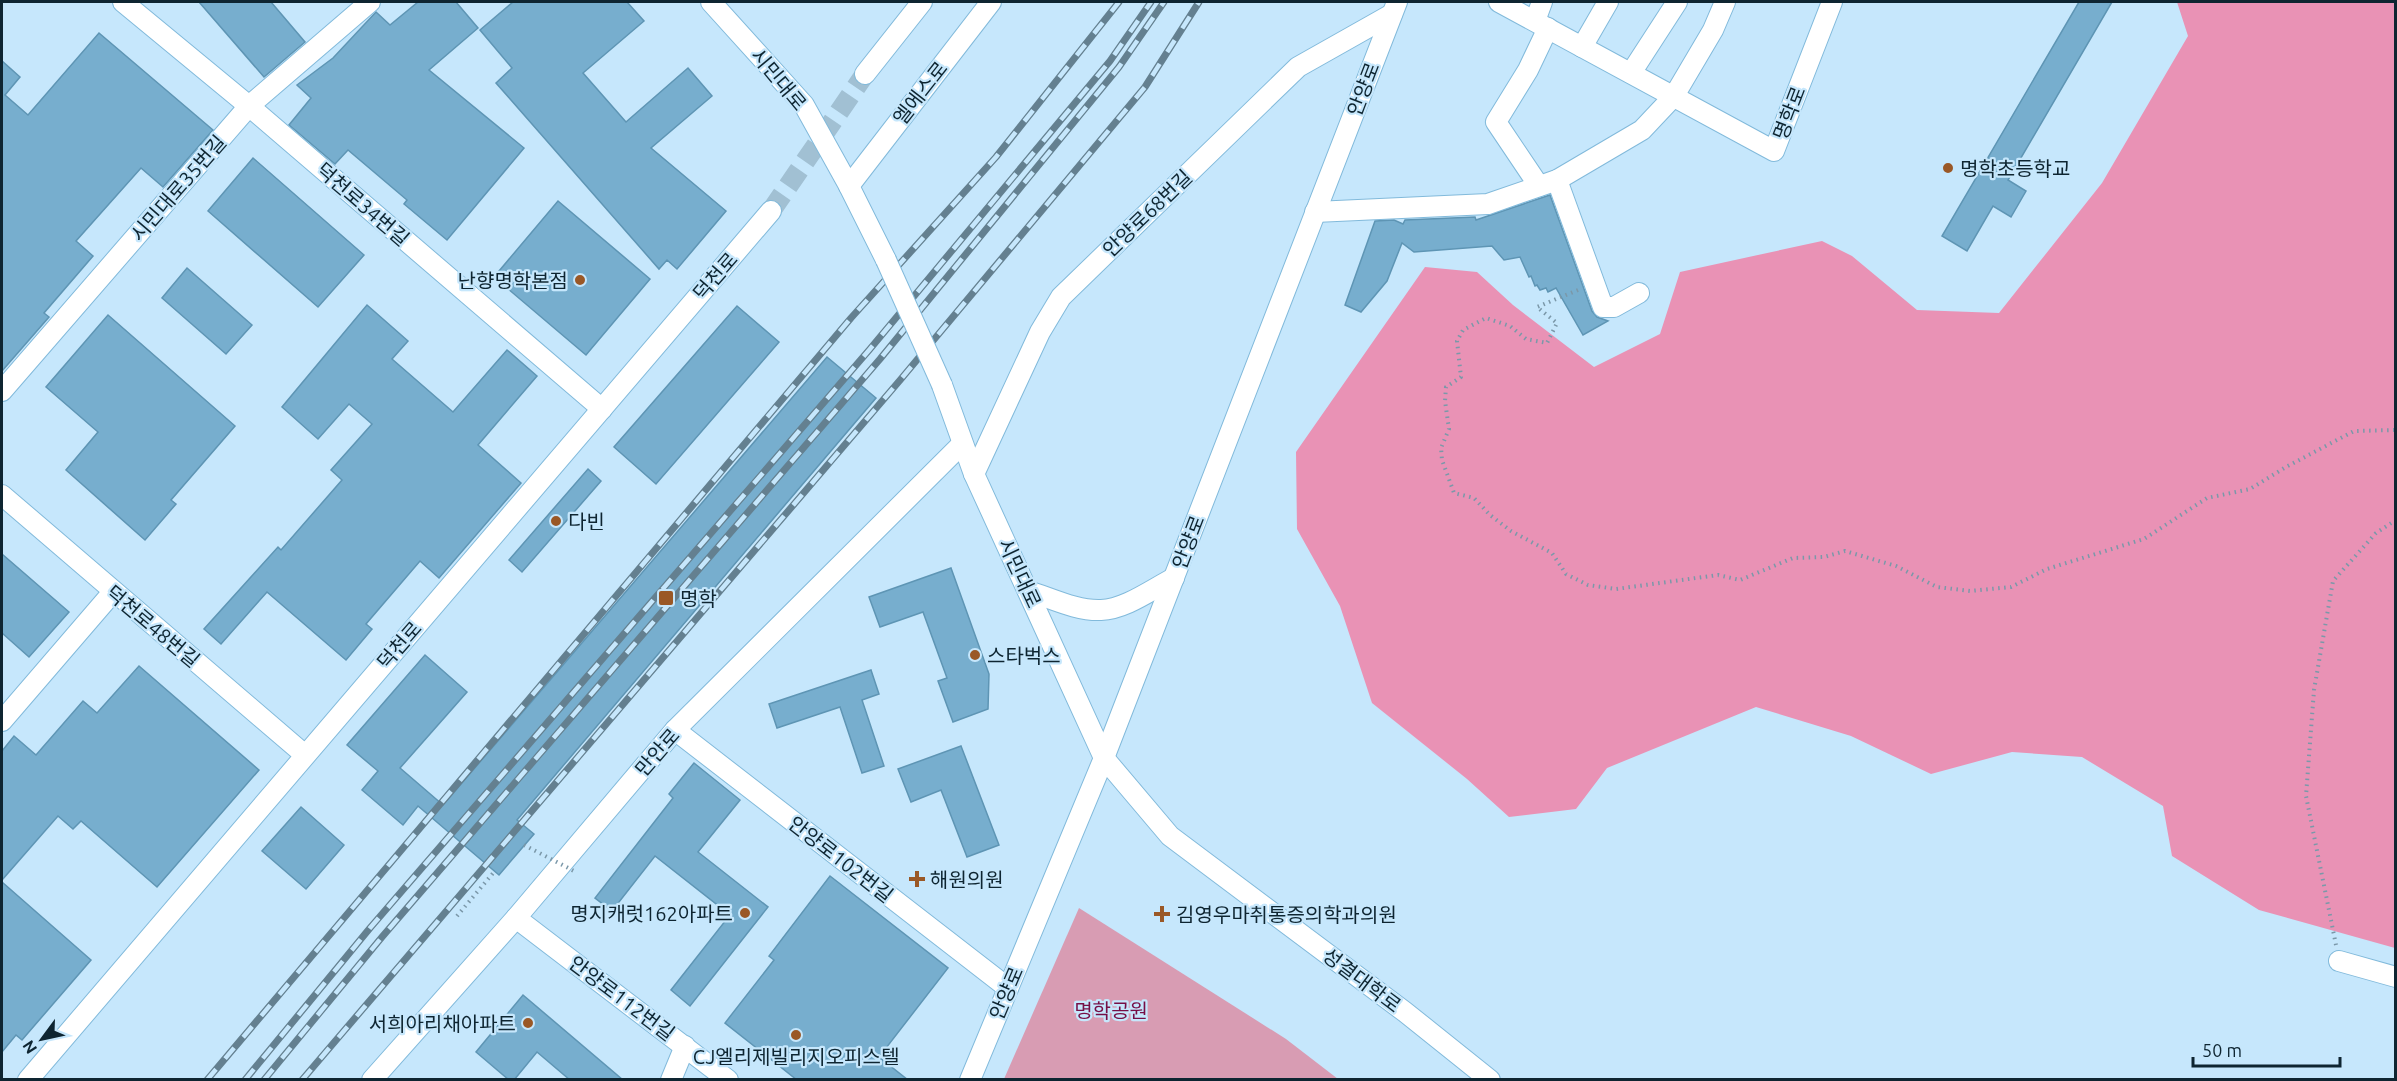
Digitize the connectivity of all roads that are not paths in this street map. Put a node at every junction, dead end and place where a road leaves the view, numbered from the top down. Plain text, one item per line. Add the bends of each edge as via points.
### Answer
1 (123, 2) edge
2 (370, 2) edge
3 (711, 2) edge
4 (922, 2) edge
5 (991, 2) edge
6 (1499, 2) edge
7 (1542, 2) edge
8 (1608, 2) edge
9 (1677, 2) edge
10 (1725, 2) edge
11 (1832, 2) edge
12 (1395, 8) edge
13 (1541, 24) junction
14 (1582, 47) junction
15 (1631, 73) junction
16 (865, 74) tunnel mouth
17 (1674, 96) junction
18 (249, 106) junction
19 (1548, 183) junction
20 (849, 186) junction
21 (771, 211) tunnel mouth
22 (1315, 212) junction
23 (1639, 293) dead end
24 (2, 391) edge
25 (602, 409) junction
26 (962, 444) junction
27 (974, 474) junction
28 (2, 495) edge
29 (1174, 578) junction
30 (1028, 591) junction
31 (113, 592) junction
32 (2, 722) edge
33 (675, 730) junction
34 (305, 755) junction
35 (1104, 758) junction
36 (516, 918) junction
37 (2339, 961) road end
38 (2396, 977) edge
39 (1008, 988) junction
40 (685, 1046) junction
41 (28, 1080) edge
42 (372, 1080) edge
43 (671, 1080) edge
44 (728, 1080) edge
45 (970, 1080) edge
46 (1490, 1080) edge

1 - 18 street, 덕천로34번길
2 - 18 street, 시민대로35번길
3 - 20 street, 시민대로 via 804,105
4 - 16 street
5 - 20 street, 엘에스로
6 - 13 street, 명학로
7 - 13 street
8 - 14 street
9 - 15 street
10 - 17 street
11 - 17 street, 명학로 via 1774,151
12 - 22 street, 안양로
12 - 27 street, 안양로68번길 via 1298,67 1060,297
13 - 14 street, 명학로
13 - 19 street via 1528,70 1496,122
14 - 15 street, 명학로
15 - 17 street, 명학로
17 - 19 street via 1642,130
18 - 24 street, 시민대로35번길
18 - 25 street, 덕천로34번길
19 - 22 street via 1488,204
19 - 23 street via 1603,307 1614,307
20 - 26 street, 시민대로, bridge via 942,385
21 - 25 street, 덕천로
22 - 29 street, 안양로
25 - 34 street, 덕천로
26 - 27 street, 시민대로
26 - 33 street, 만안로
27 - 30 street, 시민대로
28 - 31 street, 덕천로48번길
29 - 30 street via 1118,606 1100,610 1073,606
29 - 35 street, 안양로
30 - 35 street, 시민대로
31 - 32 street
31 - 34 street, 덕천로48번길
33 - 36 street, 만안로
33 - 39 street, 안양로102번길
34 - 41 street, 덕천로
35 - 39 street, 안양로
35 - 46 street, 성결대학로 via 1170,836
36 - 40 street, 안양로112번길
36 - 42 street, 만안로
37 - 38 street
39 - 45 street, 안양로
40 - 43 street
40 - 44 street, 안양로112번길

